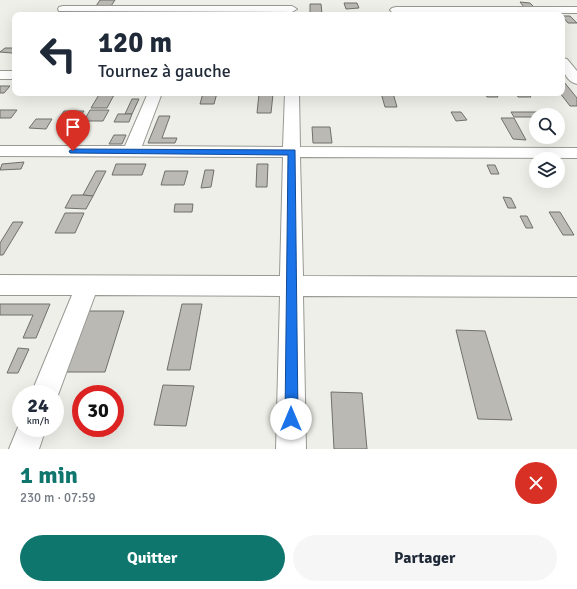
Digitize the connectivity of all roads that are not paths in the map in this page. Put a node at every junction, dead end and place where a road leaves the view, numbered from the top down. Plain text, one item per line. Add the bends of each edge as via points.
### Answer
1 (71, 0) edge
2 (292, 8) edge
3 (395, 8) edge
4 (577, 10) edge
5 (60, 12) edge
6 (187, 12) edge
7 (520, 12) edge
8 (565, 67) edge
9 (571, 77) edge
10 (154, 96) edge
11 (292, 96) edge
12 (0, 151) edge
13 (131, 152) junction
14 (292, 152) junction
15 (577, 153) edge
16 (0, 285) edge
17 (87, 285) junction
18 (292, 286) junction
19 (577, 288) edge
20 (49, 385) edge
21 (29, 437) edge
22 (24, 449) edge
23 (291, 449) edge

1 - 5 street
2 - 6 street
3 - 7 street
4 - 7 street
5 - 6 street
8 - 9 street
10 - 13 street
11 - 14 street
12 - 13 street
13 - 14 street
14 - 15 street
14 - 18 street
16 - 17 street
17 - 18 street
17 - 20 street
18 - 19 street
18 - 23 street
21 - 22 street

